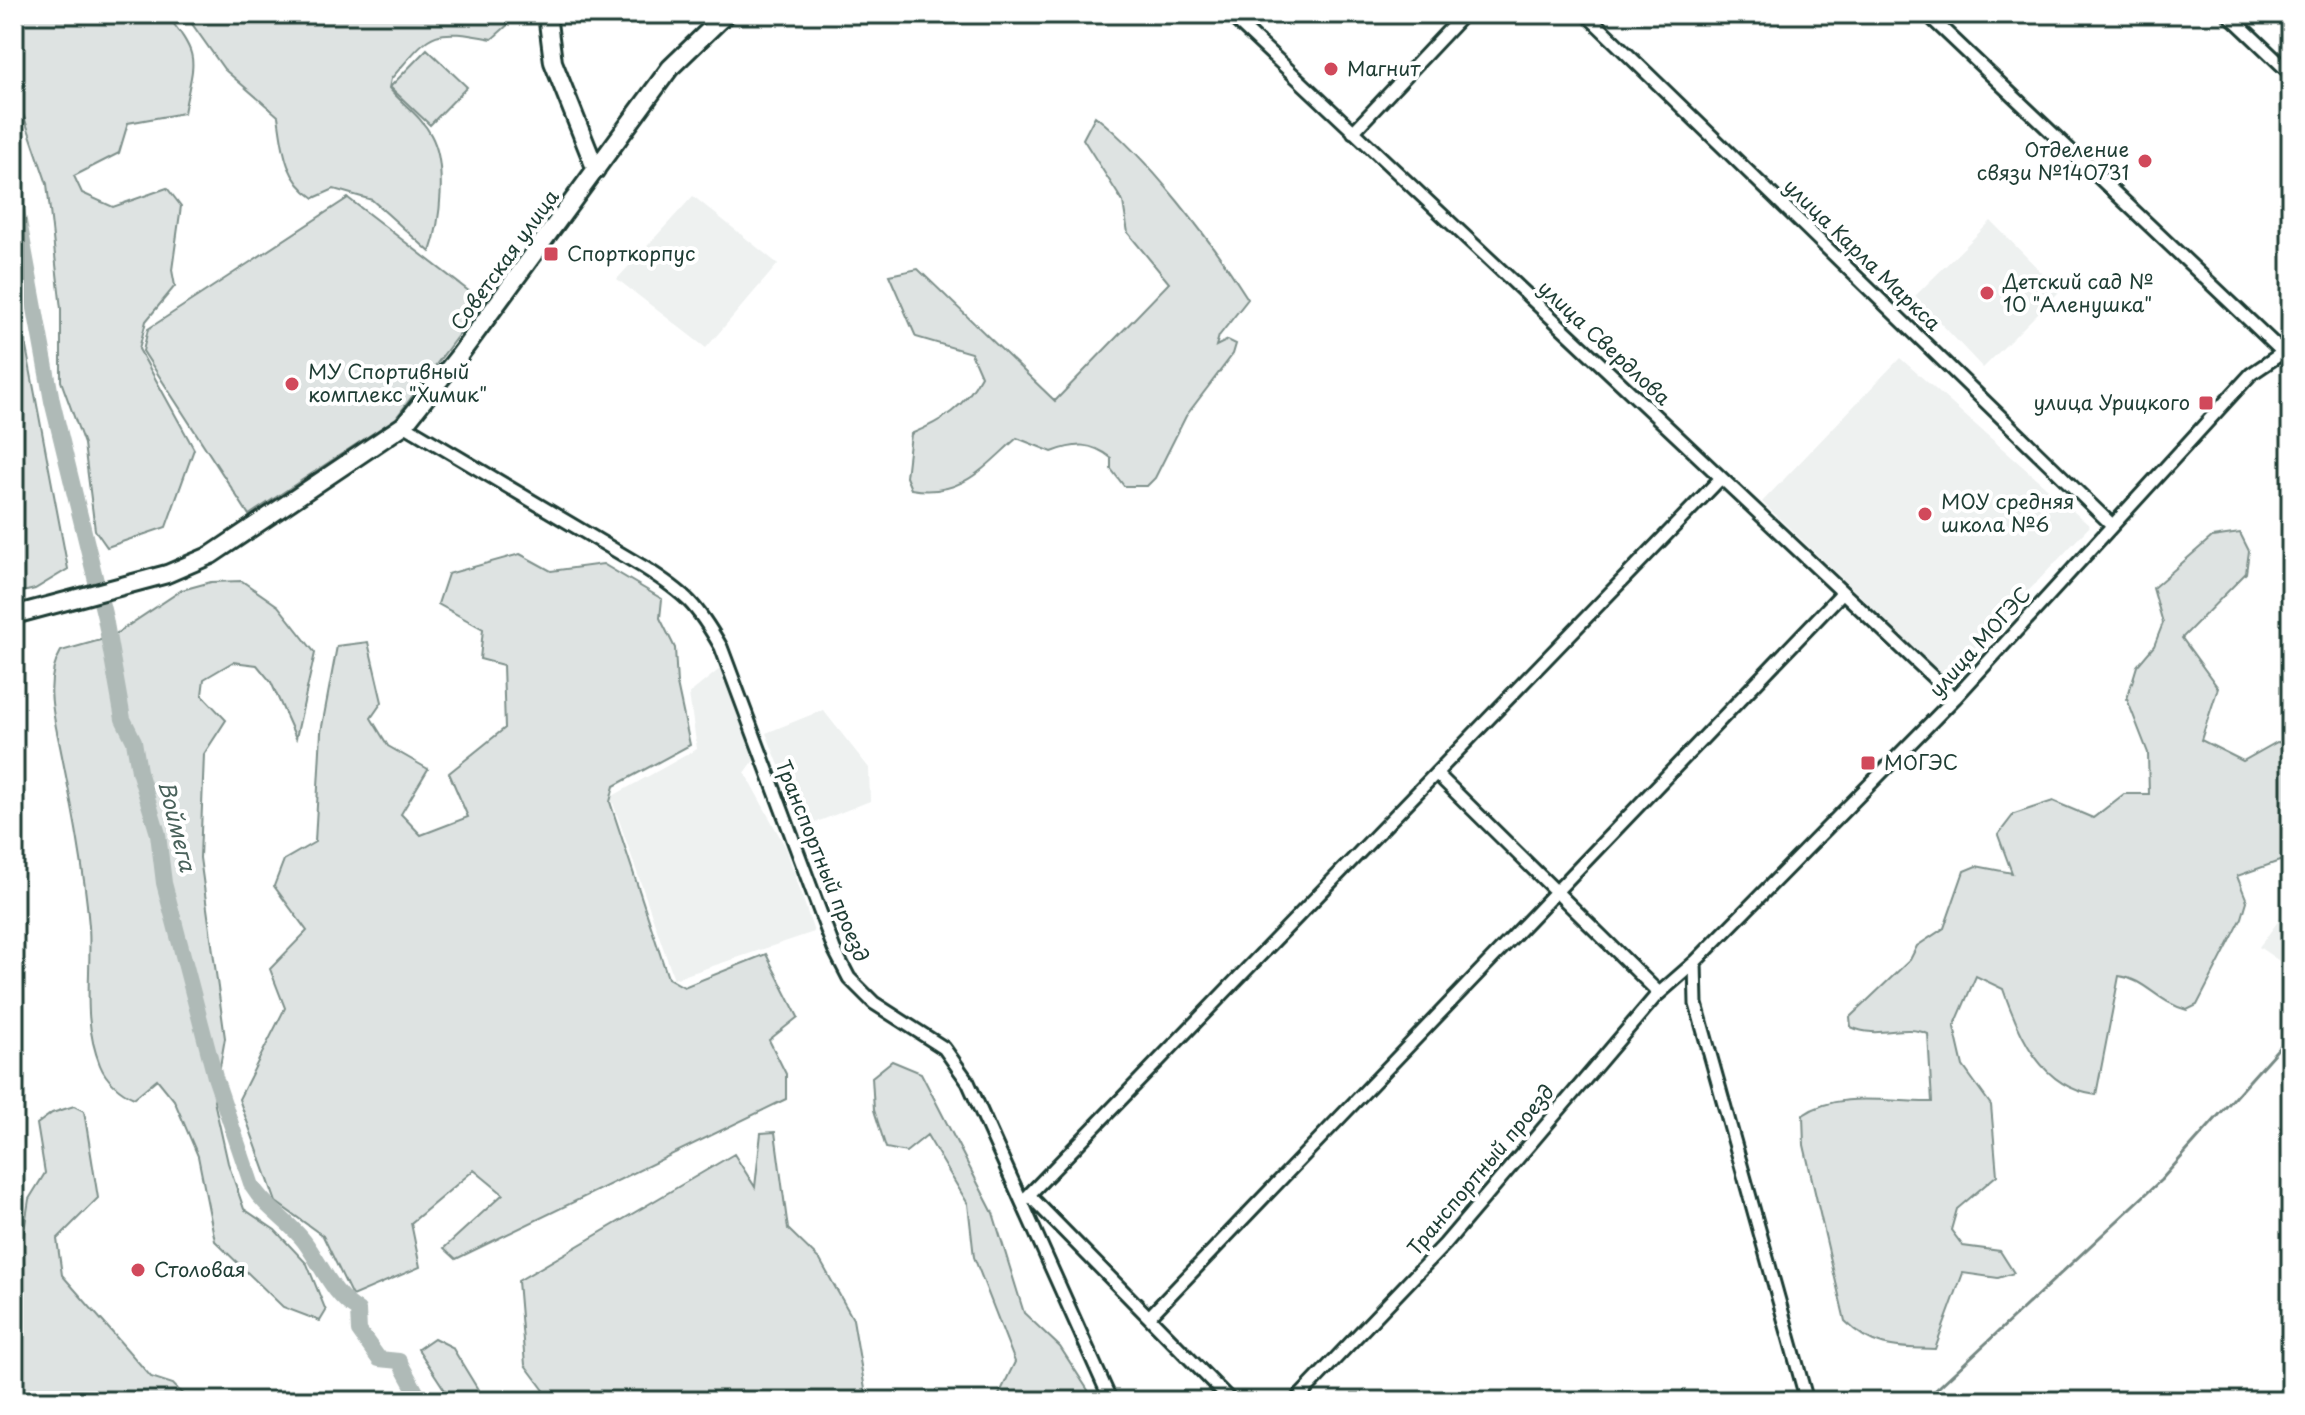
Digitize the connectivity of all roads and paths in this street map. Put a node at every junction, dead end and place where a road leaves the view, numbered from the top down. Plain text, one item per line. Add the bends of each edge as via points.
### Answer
1 (547, 14) edge
2 (726, 14) edge
3 (1229, 14) edge
4 (1464, 14) edge
5 (1586, 14) edge
6 (1927, 14) edge
7 (2228, 14) edge
8 (2291, 74) edge
9 (1353, 132) junction
10 (596, 170) junction
11 (2288, 353) edge
12 (404, 425) junction
13 (1721, 478) junction
14 (2111, 524) junction
15 (1842, 593) junction
16 (14, 615) edge
17 (1955, 698) junction
18 (1436, 773) junction
19 (1557, 890) junction
20 (1695, 962) junction
21 (1659, 993) junction
22 (1026, 1198) junction
23 (1149, 1317) junction
24 (1111, 1401) edge
25 (1231, 1401) edge
26 (1295, 1401) edge
27 (1807, 1401) edge

1 - 10 street via 553,62
2 - 10 street, Советская улица via 670,68
3 - 9 street, улица Свердлова
4 - 9 street
5 - 14 street, улица Карла Маркса
6 - 11 street
7 - 8 street
9 - 13 street, улица Свердлова
10 - 12 street, Советская улица
11 - 14 street, улица МОГЭС via 2251,374
12 - 16 street, Советская улица via 211,555 167,574
12 - 22 street, Транспортный проезд via 679,589 699,608 721,647 849,978 874,1003 944,1048 968,1082
13 - 15 street, улица Свердлова
13 - 18 street
14 - 17 street, улица МОГЭС
15 - 17 street, улица Свердлова
15 - 19 street
17 - 20 street, улица МОГЭС
18 - 19 street
18 - 22 street
19 - 21 street
19 - 23 street
20 - 21 street, Транспортный проезд
20 - 27 street via 1696,1004
21 - 26 street, Транспортный проезд via 1445,1244
22 - 23 street
22 - 24 street, Транспортный проезд
23 - 25 street

